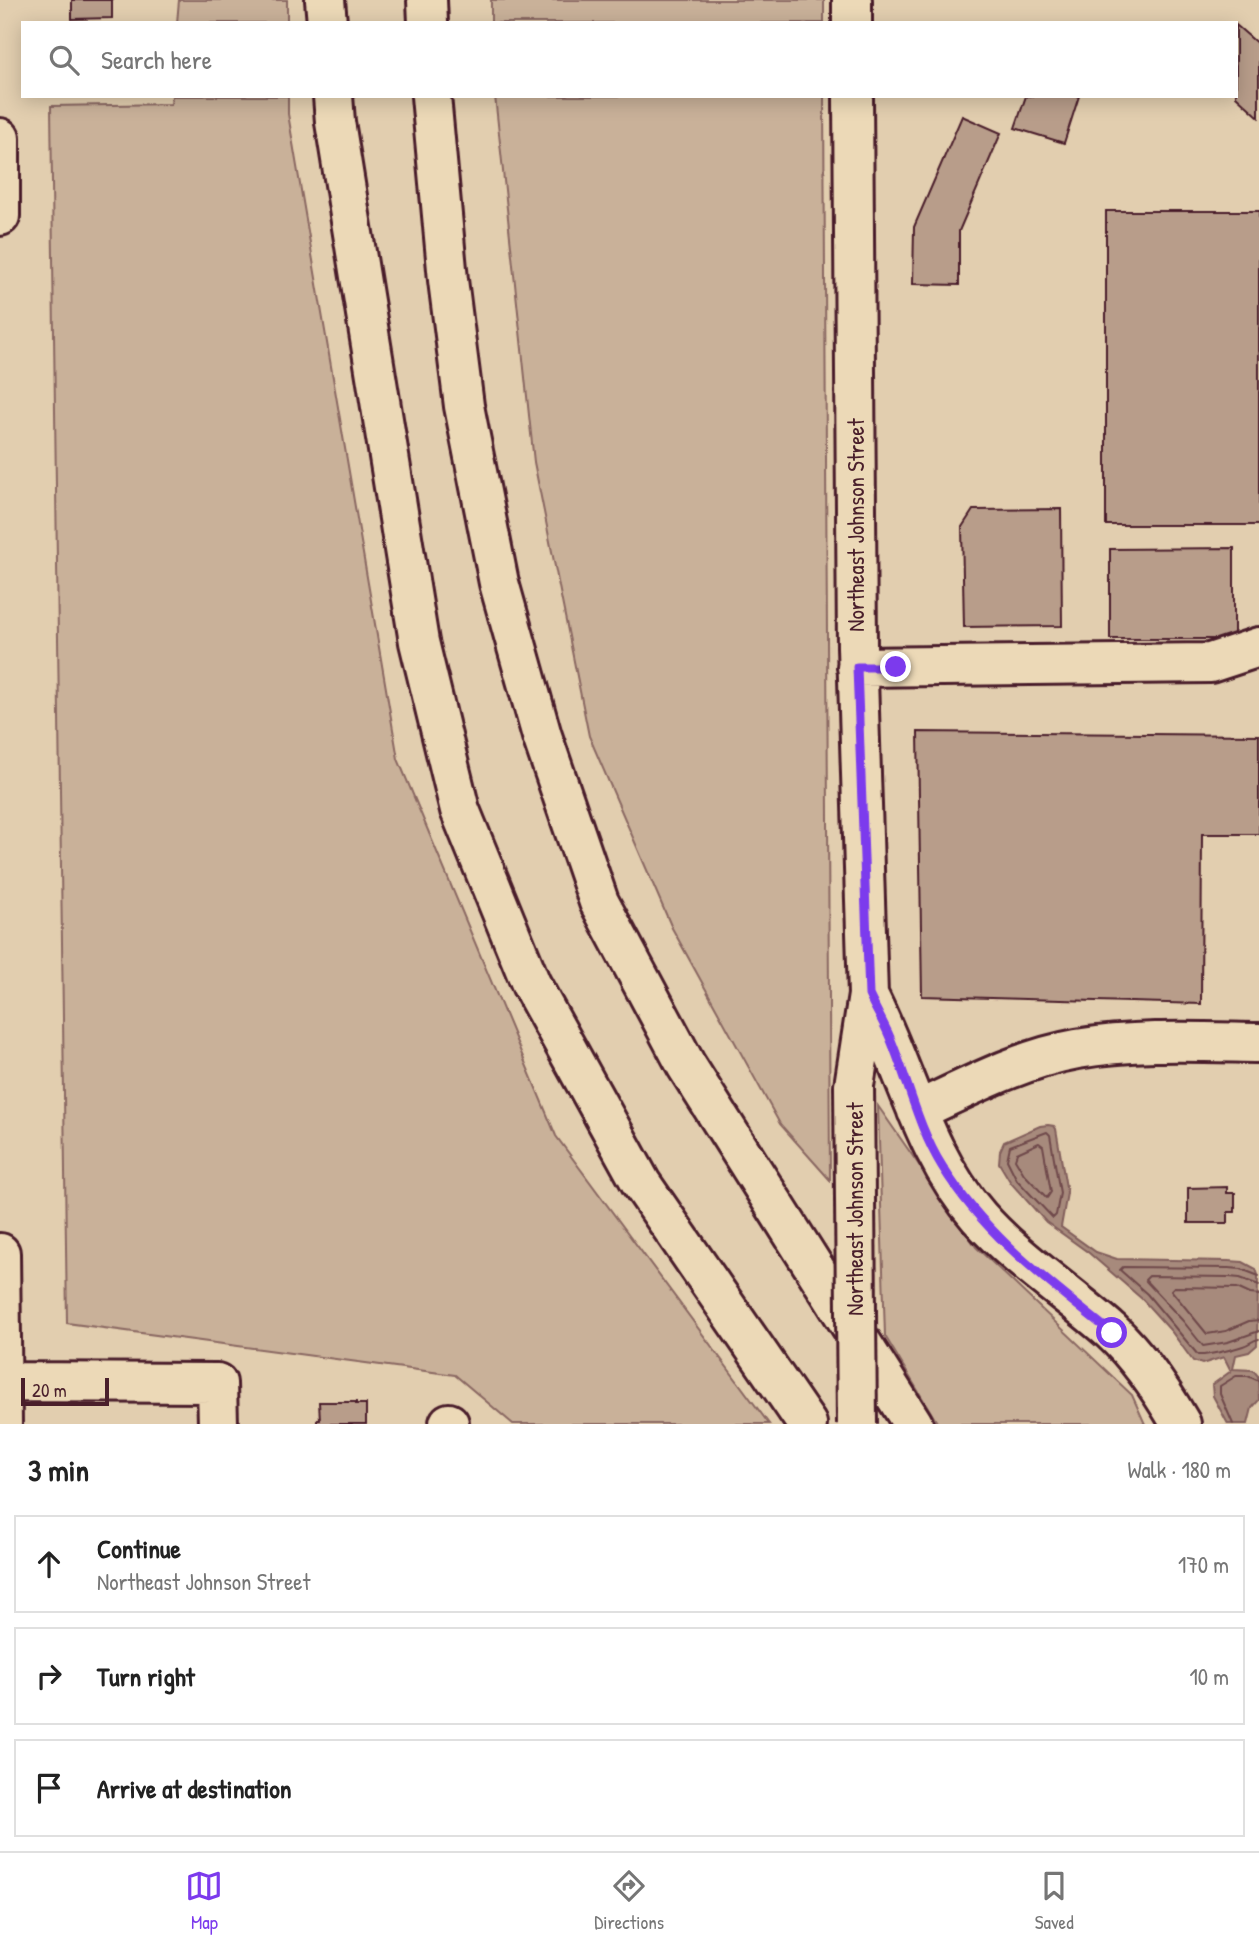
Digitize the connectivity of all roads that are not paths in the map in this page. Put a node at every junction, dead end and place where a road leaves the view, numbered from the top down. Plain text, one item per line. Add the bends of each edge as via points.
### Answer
1 (325, 0) edge
2 (427, 0) edge
3 (852, 0) edge
4 (327, 21) edge
5 (428, 21) edge
6 (852, 21) edge
7 (333, 98) edge
8 (431, 98) edge
9 (853, 98) edge
10 (0, 138) edge
11 (0, 216) edge
12 (1259, 647) edge
13 (857, 667) junction
14 (869, 995) junction
15 (1259, 1043) edge
16 (917, 1111) junction
17 (0, 1253) edge
18 (2, 1382) junction
19 (2, 1424) edge
20 (218, 1424) edge
21 (807, 1424) edge
22 (857, 1424) edge
23 (913, 1424) edge
24 (1181, 1424) edge

1 - 4 main road
2 - 5 main road
3 - 6 main road
7 - 21 main road via 419,642 460,810 531,984 641,1183
8 - 23 main road via 464,406 499,583 542,736 599,902 686,1065
9 - 13 main road, Northeast Johnson Street
10 - 11 main road
12 - 13 main road via 1210,663
13 - 14 main road, Northeast Johnson Street
14 - 16 main road, Northeast Johnson Street
14 - 22 main road, Northeast Johnson Street, bridge via 855,1086
15 - 16 main road via 1129,1042 1074,1049 1028,1063
16 - 24 main road, Northeast Johnson Street via 941,1165 978,1216 1020,1259 1112,1333 1151,1378
17 - 18 main road
18 - 19 main road
18 - 20 main road via 217,1383

